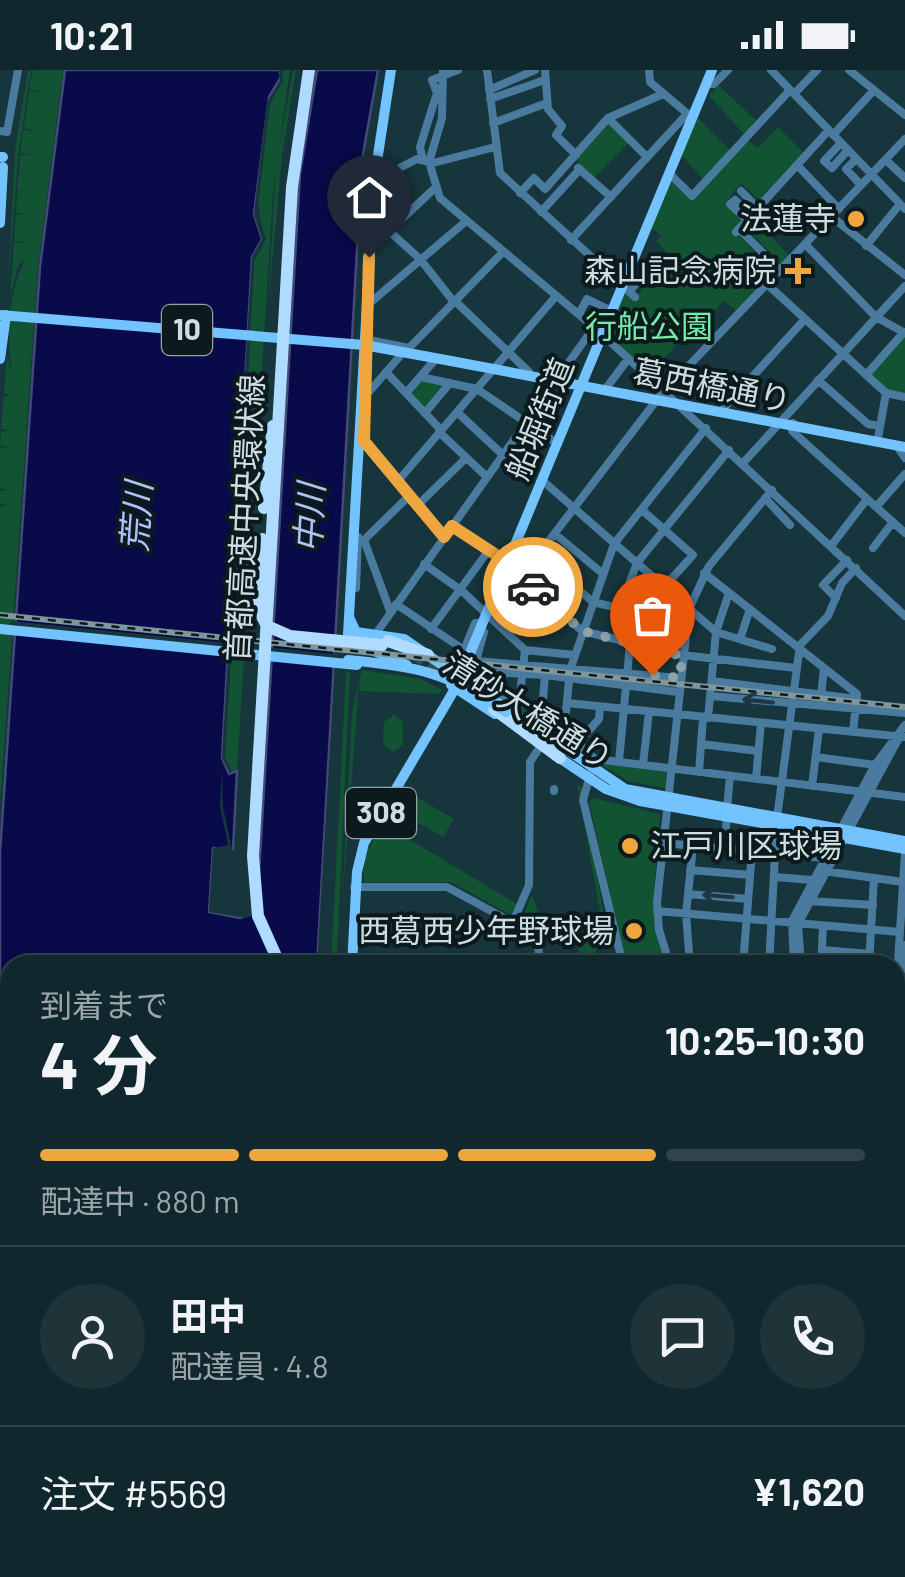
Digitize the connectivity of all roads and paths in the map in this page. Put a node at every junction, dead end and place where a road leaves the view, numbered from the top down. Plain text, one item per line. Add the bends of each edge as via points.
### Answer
1 (18, 70) edge
2 (307, 70) edge
3 (393, 70) edge
4 (458, 70) edge
5 (535, 70) edge
6 (544, 70) edge
7 (649, 70) edge
8 (712, 70) edge
9 (728, 70) edge
10 (771, 70) edge
11 (817, 70) edge
12 (850, 70) edge
13 (491, 71) edge
14 (443, 73) edge
15 (542, 80) dead end
16 (707, 84) junction
17 (874, 90) junction
18 (792, 92) junction
19 (490, 94) junction
20 (663, 94) junction
21 (544, 104) dead end
22 (690, 115) junction
23 (905, 115) edge
24 (608, 118) junction
25 (5, 121) edge
26 (493, 123) junction
27 (0, 132) edge
28 (831, 132) junction
29 (905, 139) edge
30 (841, 143) junction
31 (496, 148) junction
32 (848, 150) junction
33 (573, 158) junction
34 (648, 158) junction
35 (856, 159) junction
36 (2, 160) edge
37 (886, 160) junction
38 (426, 161) junction
39 (797, 165) junction
40 (580, 169) junction
41 (669, 173) junction
42 (872, 175) junction
43 (905, 177) edge
44 (376, 181) junction
45 (860, 184) dead end
46 (434, 188) junction
47 (741, 190) dead end
48 (520, 192) junction
49 (611, 197) junction
50 (1, 200) edge
51 (903, 205) edge
52 (840, 209) junction
53 (541, 212) junction
54 (752, 214) junction
55 (832, 217) junction
56 (0, 222) edge
57 (465, 222) junction
58 (389, 231) junction
59 (572, 240) junction
60 (375, 244) junction
61 (806, 245) junction
62 (866, 246) junction
63 (502, 253) junction
64 (420, 259) junction
65 (657, 260) dead end
66 (742, 270) dead end
67 (781, 271) junction
68 (754, 272) dead end
69 (905, 276) edge
70 (905, 286) edge
71 (765, 287) junction
72 (629, 291) junction
73 (556, 296) junction
74 (371, 302) junction
75 (455, 302) junction
76 (612, 311) junction
77 (579, 314) junction
78 (4, 315) edge
79 (876, 316) junction
80 (804, 319) junction
81 (905, 320) edge
82 (598, 331) junction
83 (902, 331) edge
84 (369, 340) junction
85 (409, 348) junction
86 (369, 350) junction
87 (509, 351) junction
88 (397, 352) junction
89 (842, 354) junction
90 (0, 359) edge
91 (628, 359) junction
92 (456, 361) junction
93 (434, 362) junction
94 (493, 368) junction
95 (669, 369) dead end
96 (386, 372) junction
97 (530, 372) junction
98 (682, 372) junction
99 (866, 375) junction
100 (421, 377) junction
101 (556, 380) junction
102 (818, 380) junction
103 (450, 384) junction
104 (582, 385) junction
105 (606, 387) junction
106 (364, 389) junction
107 (476, 389) junction
108 (406, 393) junction
109 (886, 394) junction
110 (905, 397) edge
111 (666, 399) junction
112 (723, 408) junction
113 (456, 412) junction
114 (425, 414) junction
115 (526, 422) junction
116 (786, 423) junction
117 (706, 428) junction
118 (274, 431) junction
119 (440, 431) junction
120 (879, 432) junction
121 (364, 441) junction
122 (558, 444) junction
123 (902, 445) edge
124 (729, 450) junction
125 (503, 455) junction
126 (466, 458) junction
127 (905, 458) edge
128 (744, 463) junction
129 (905, 474) edge
130 (488, 477) junction
131 (398, 481) junction
132 (543, 481) junction
133 (772, 490) junction
134 (410, 495) junction
135 (765, 498) junction
136 (868, 499) junction
137 (418, 506) junction
138 (876, 507) junction
139 (574, 510) junction
140 (642, 510) junction
141 (790, 525) dead end
142 (452, 526) junction
143 (901, 527) edge
144 (664, 530) junction
145 (555, 534) junction
146 (444, 537) junction
147 (361, 543) junction
148 (614, 544) junction
149 (832, 546) junction
150 (874, 548) dead end
151 (489, 550) junction
152 (538, 556) junction
153 (847, 560) junction
154 (637, 562) junction
155 (424, 564) junction
156 (508, 564) junction
157 (856, 568) junction
158 (704, 573) junction
159 (602, 574) junction
160 (522, 576) junction
161 (664, 587) junction
162 (627, 590) junction
163 (462, 591) junction
164 (729, 592) junction
165 (836, 598) junction
166 (592, 602) junction
167 (660, 602) junction
168 (393, 608) junction
169 (620, 608) junction
170 (689, 609) junction
171 (750, 609) junction
172 (634, 612) junction
173 (905, 616) edge
174 (657, 617) junction
175 (484, 618) junction
176 (686, 624) junction
177 (0, 627) edge
178 (774, 629) junction
179 (431, 630) junction
180 (582, 631) junction
181 (716, 632) junction
182 (353, 633) junction
183 (740, 639) junction
184 (382, 640) junction
185 (630, 643) junction
186 (799, 648) junction
187 (772, 649) junction
188 (525, 650) junction
189 (421, 654) joint
190 (574, 655) junction
191 (682, 656) junction
192 (714, 659) junction
193 (770, 665) junction
194 (796, 668) junction
195 (824, 668) junction
196 (523, 669) junction
197 (628, 672) junction
198 (545, 674) junction
199 (570, 674) junction
200 (435, 678) junction
201 (680, 678) junction
202 (712, 681) junction
203 (456, 683) junction
204 (626, 687) junction
205 (678, 692) junction
206 (710, 696) junction
207 (792, 696) junction
208 (821, 696) junction
209 (567, 703) junction
210 (519, 704) junction
211 (856, 704) junction
212 (488, 705) dead end
213 (600, 706) junction
214 (507, 708) junction
215 (624, 709) junction
216 (542, 712) junction
217 (649, 712) junction
218 (905, 713) edge
219 (676, 715) junction
220 (706, 718) junction
221 (761, 723) junction
222 (905, 724) edge
223 (789, 726) junction
224 (820, 729) junction
225 (564, 732) junction
226 (852, 732) junction
227 (900, 736) edge
228 (542, 741) junction
229 (578, 744) junction
230 (701, 744) junction
231 (758, 751) junction
232 (564, 756) junction
233 (816, 758) junction
234 (619, 761) junction
235 (643, 764) junction
236 (876, 765) junction
237 (671, 768) junction
238 (592, 769) junction
239 (698, 772) junction
240 (730, 776) junction
241 (756, 779) junction
242 (781, 782) junction
243 (812, 786) junction
244 (863, 793) junction
245 (905, 797) edge
246 (667, 802) junction
247 (727, 812) junction
248 (778, 822) junction
249 (841, 833) junction
250 (905, 841) edge
251 (663, 843) junction
252 (693, 846) junction
253 (724, 848) junction
254 (752, 851) junction
255 (905, 851) edge
256 (777, 853) junction
257 (825, 858) junction
258 (690, 870) junction
259 (824, 871) junction
260 (750, 875) junction
261 (775, 877) junction
262 (874, 878) junction
263 (812, 880) junction
264 (903, 882) edge
265 (354, 887) junction
266 (688, 894) junction
267 (748, 899) junction
268 (809, 901) junction
269 (873, 905) junction
270 (657, 911) junction
271 (686, 914) junction
272 (747, 920) junction
273 (772, 922) junction
274 (512, 924) junction
275 (795, 924) junction
276 (823, 927) junction
277 (871, 930) junction
278 (900, 932) junction
279 (688, 944) junction
280 (664, 948) junction
281 (822, 950) junction
282 (870, 954) joint
283 (272, 955) edge
284 (351, 955) edge
285 (540, 955) edge
286 (621, 955) edge
287 (666, 955) edge
288 (689, 955) edge
289 (744, 955) edge
290 (769, 955) edge
291 (797, 955) edge
292 (822, 955) edge
293 (899, 955) edge

1 - 25 street
2 - 118 highway, 首都高速中央環状線, bridge via 289,165
3 - 44 main road
4 - 14 street
5 - 19 street
6 - 33 street via 548,109 562,126 556,134
7 - 20 street via 650,82
8 - 16 main road, 船堀街道 / 308
9 - 16 street
10 - 18 street
11 - 18 street
12 - 17 street
13 - 19 street
14 - 38 street via 442,118
15 - 19 street
16 - 22 main road, 船堀街道 / 308
17 - 23 street
17 - 28 street
18 - 28 street
18 - 41 street via 692,196
19 - 26 street
20 - 22 street
20 - 24 street
21 - 26 street
22 - 34 street
22 - 41 main road, 船堀街道 / 308
24 - 33 street
24 - 34 street
25 - 27 street via 8,132
26 - 31 street
28 - 30 street
28 - 39 street
29 - 37 street
30 - 32 street
30 - 32 street via 824,161 832,168
31 - 38 street
31 - 48 street via 500,173
32 - 35 street
33 - 40 street
33 - 48 street via 545,189 534,178
34 - 49 street
35 - 42 street
35 - 45 street via 846,169
36 - 50 main road
37 - 42 street
37 - 43 street
38 - 44 street
38 - 46 street
39 - 52 street
39 - 54 street
40 - 49 street
40 - 53 street
41 - 72 main road, 船堀街道 / 308
42 - 51 street
42 - 52 street
44 - 60 street
44 - 106 main road
46 - 57 street
46 - 58 street
47 - 54 street
48 - 53 street
49 - 59 street
50 - 56 main road
51 - 62 street
52 - 55 street
53 - 59 street
54 - 67 street via 737,230
55 - 61 street
55 - 62 street
57 - 63 street
57 - 64 street
58 - 60 street
58 - 64 street
59 - 72 street
60 - 74 street
61 - 67 street
61 - 79 street
62 - 69 street
63 - 73 street
63 - 75 street
64 - 74 street
64 - 75 street
65 - 72 street
66 - 71 street
67 - 71 street
68 - 71 street
70 - 79 street
71 - 80 street
71 - 98 street
72 - 76 main road, 船堀街道 / 308
73 - 77 street
73 - 87 street
74 - 84 street
75 - 85 street
75 - 87 street
76 - 77 street via 587,299
76 - 82 main road, 船堀街道 / 308
77 - 82 street
78 - 90 main road
78 - 92 main road, 葛西橋通り / 10, bridge via 364,345
79 - 83 street
79 - 89 street
80 - 89 street
80 - 112 street
81 - 83 street
82 - 91 street
82 - 101 street
82 - 104 main road, 船堀街道 / 308
83 - 99 street
84 - 86 street
84 - 88 street
85 - 88 street
85 - 92 street
86 - 88 street
86 - 106 street
87 - 94 street
87 - 97 street
88 - 93 street
88 - 96 street
89 - 99 street
89 - 102 street
91 - 105 street
91 - 111 street
92 - 93 street
92 - 94 main road, 葛西橋通り / 10
93 - 100 street
94 - 97 main road, 葛西橋通り / 10
94 - 101 main road, 葛西橋通り / 10
94 - 107 street
95 - 98 street via 674,365
96 - 106 street
96 - 108 street
97 - 101 main road, 葛西橋通り / 10
98 - 111 street
99 - 109 street
100 - 103 street
100 - 108 street
101 - 104 main road, 葛西橋通り / 10
101 - 115 street
102 - 116 street
102 - 120 street
103 - 107 street
103 - 114 street
104 - 105 main road, 葛西橋通り / 10
104 - 111 main road, 葛西橋通り / 10
104 - 122 main road, 船堀街道 / 308
105 - 111 main road, 葛西橋通り / 10
106 - 121 street
106 - 182 main road
107 - 113 street
107 - 115 street
108 - 114 street
109 - 110 street
109 - 120 street
111 - 112 main road, 葛西橋通り / 10
111 - 116 main road, 葛西橋通り / 10
111 - 117 street
111 - 139 street
112 - 116 main road, 葛西橋通り / 10
113 - 119 street
113 - 125 street
114 - 119 street
115 - 122 street
115 - 125 street
116 - 120 main road, 葛西橋通り / 10
116 - 123 main road, 葛西橋通り / 10
116 - 128 street
116 - 136 street
117 - 124 street
117 - 140 street
118 - 184 highway, bridge via 258,604 262,620 290,636
118 - 283 highway, 首都高速中央環状線, bridge via 248,879 253,918
119 - 126 street
119 - 131 street
120 - 123 main road, 葛西橋通り / 10
121 - 131 street
121 - 147 street
122 - 132 main road, 船堀街道 / 308
123 - 127 street
124 - 128 street
124 - 144 street
125 - 130 street
126 - 130 street
126 - 137 street
128 - 133 street
129 - 138 street
130 - 142 street
131 - 134 street
132 - 139 street
132 - 156 main road, 船堀街道 / 308
133 - 135 street
133 - 149 street
134 - 137 street
134 - 147 street
135 - 141 street
135 - 158 street
136 - 138 street
136 - 149 street
137 - 146 street
138 - 143 street
139 - 145 street
139 - 148 street
140 - 144 street
140 - 148 street
142 - 146 street
142 - 151 street
143 - 150 street
144 - 154 street
144 - 161 street via 693,554
145 - 152 street
145 - 159 street
146 - 155 street
147 - 168 street
147 - 182 street
148 - 154 street
148 - 159 street
149 - 153 street
151 - 156 street
151 - 163 street
152 - 160 street
152 - 166 street
153 - 157 street
153 - 165 street via 822,585
154 - 161 street
154 - 162 street
155 - 163 street
155 - 168 street
156 - 160 street
156 - 175 main road, 船堀街道 / 308
157 - 165 street
157 - 173 street
158 - 164 street
158 - 170 street
159 - 166 street
160 - 180 street
161 - 167 street
161 - 170 street
162 - 167 street
162 - 169 street
163 - 175 street
163 - 179 street
164 - 171 street
164 - 181 street
165 - 186 street
166 - 169 street
166 - 180 street
167 - 174 street
168 - 179 street
168 - 184 street
169 - 172 street
170 - 176 street
170 - 181 street
171 - 178 street
171 - 183 street
172 - 174 street
172 - 185 street
174 - 176 street
175 - 179 street via 464,650
175 - 188 street
175 - 196 street via 475,660
175 - 203 main road, 船堀街道 / 308
176 - 191 street
177 - 200 main road, 清砂大橋通り
177 - 214 main road, 清砂大橋通り, bridge via 414,667 461,682
178 - 186 street
178 - 187 street
180 - 185 street
180 - 190 street
181 - 183 street
181 - 192 street
182 - 184 main road
182 - 200 main road
183 - 187 street
184 - 189 highway
185 - 191 street
185 - 197 street
186 - 194 street
186 - 195 street
187 - 193 street
188 - 190 street
188 - 196 street
189 - 203 main road
190 - 199 street
191 - 192 street
191 - 201 street
192 - 193 street
192 - 202 street
193 - 194 street
194 - 207 street
195 - 208 street
195 - 211 street
196 - 198 street
196 - 199 street
196 - 210 street
196 - 214 street via 470,669 470,677
197 - 199 street
197 - 201 street
197 - 204 street
198 - 199 street
198 - 216 street
199 - 204 street
199 - 209 street
200 - 203 main road, 清砂大橋通り
201 - 205 street
202 - 206 street
202 - 207 street
203 - 228 main road, 清砂大橋通り
203 - 232 main road, 清砂大橋通り
203 - 265 main road, 船堀街道 / 308 via 370,832
204 - 205 street
204 - 215 street
205 - 219 street
207 -> 206 street
206 - 220 street
207 - 208 street
207 - 211 street
207 - 223 street
208 - 211 street
209 - 213 street
209 - 225 street
210 - 214 street
210 - 216 street
211 - 218 street
211 - 226 street
212 - 228 highway
213 - 215 street
213 - 229 street via 599,719
214 - 228 main road, 清砂大橋通り
215 - 217 street
215 - 234 street
216 - 225 street
217 - 219 street
217 - 235 street
219 - 220 street
219 - 237 street
220 - 221 street
220 - 230 street
221 - 223 street
221 - 231 street
222 - 227 street
223 - 224 street
223 - 242 street
224 - 226 street
224 - 233 street
225 - 229 street
226 - 227 street
227 - 236 street
227 - 244 street
228 - 232 highway
228 - 274 street via 530,762 529,886
229 - 238 street
230 - 231 street
230 - 239 street
231 - 241 street
232 - 238 main road, 清砂大橋通り
233 - 236 street
233 - 243 street
234 - 235 street
234 - 238 street
235 - 237 street
236 - 244 street
237 - 239 street
237 - 246 street
238 - 246 main road, 清砂大橋通り via 622,796
238 - 286 street via 583,800
239 - 240 street
240 - 241 street
240 - 247 street
241 - 242 street
242 - 243 street
242 - 248 street
243 - 244 street
244 - 245 street
244 - 249 street
246 - 247 main road, 清砂大橋通り
246 - 251 street
247 - 248 main road, 清砂大橋通り
247 - 253 street
248 - 249 main road, 清砂大橋通り
248 - 256 street
249 - 250 main road, 清砂大橋通り
249 - 255 main road, 清砂大橋通り
249 - 257 street
249 - 259 street
251 - 252 street
251 - 270 street
252 - 253 street
252 - 258 street
253 - 254 street
254 - 256 street
254 - 260 street
255 - 264 street
256 - 257 street
256 - 261 street
257 - 263 street
258 - 260 street
258 - 266 street
259 - 262 street
259 - 268 street
260 - 267 street
261 - 263 street
261 - 273 street
262 - 264 street
262 - 269 street
263 - 275 street
264 - 278 street
265 - 274 street via 447,887
265 - 284 main road, 船堀街道 / 308
267 -> 266 street
266 - 271 street
267 - 272 street
268 - 269 street
268 - 275 street
269 - 277 street
270 - 271 street
270 - 280 street
271 - 272 street
271 - 279 street
272 - 273 street
272 - 289 street
273 - 275 street
273 - 290 street
274 - 285 street via 539,938
275 - 276 street
275 - 291 street
276 - 277 street
276 - 281 street
277 - 278 street
277 - 282 street
278 - 293 street
279 - 280 street
279 - 288 street
280 - 287 street
281 - 282 street
281 - 292 street

